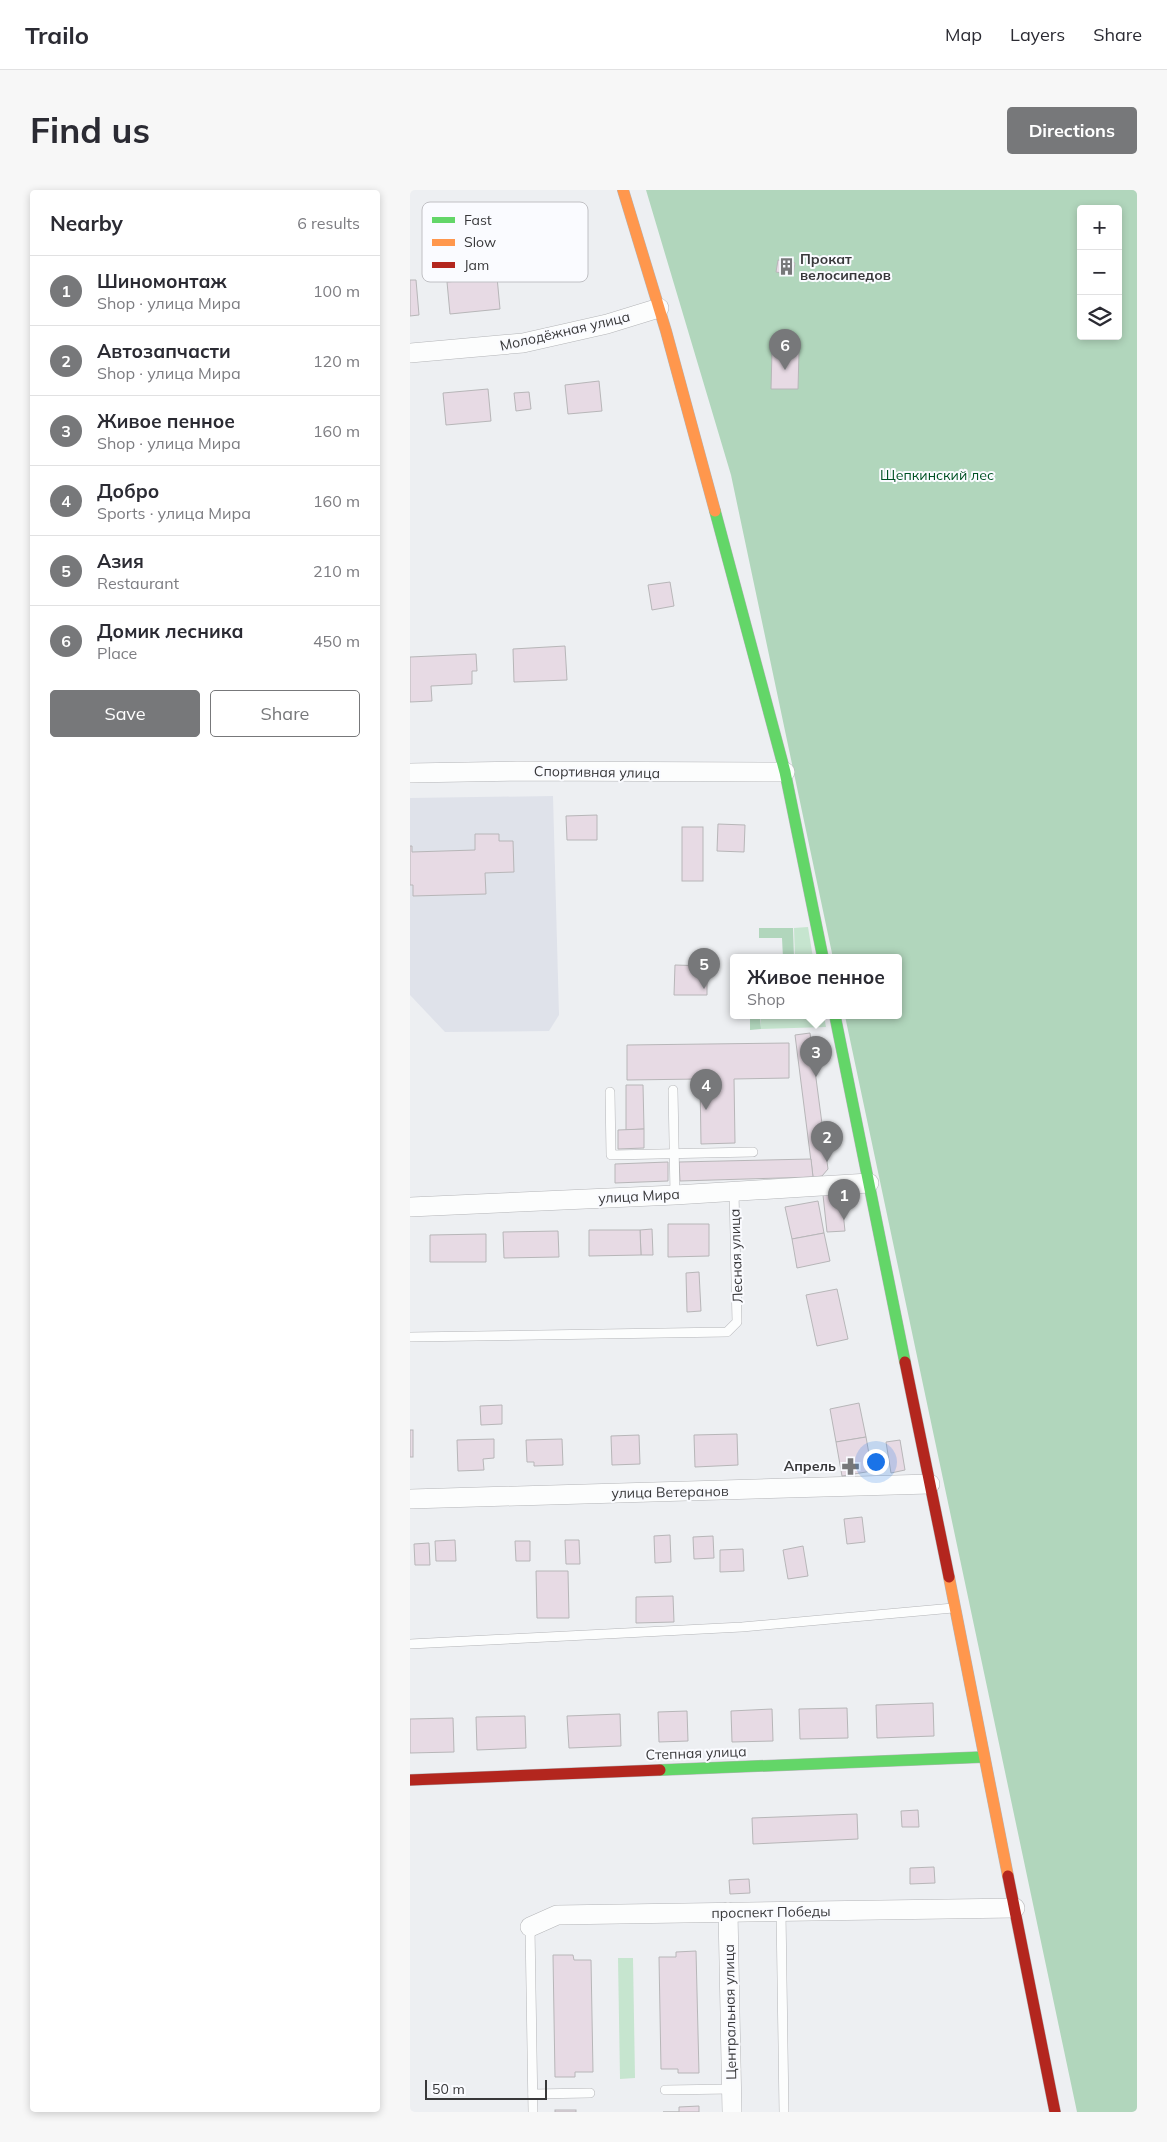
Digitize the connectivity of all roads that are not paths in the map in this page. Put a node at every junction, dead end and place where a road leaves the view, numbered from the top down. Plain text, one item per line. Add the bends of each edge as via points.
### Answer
1 (623, 190) edge
2 (659, 308) junction
3 (410, 353) edge
4 (785, 772) junction
5 (410, 773) edge
6 (822, 954) edge
7 (835, 1019) edge
8 (673, 1090) dead end
9 (610, 1092) dead end
10 (753, 1152) dead end
11 (674, 1154) junction
12 (868, 1183) junction
13 (734, 1191) junction
14 (675, 1195) junction
15 (410, 1207) edge
16 (410, 1337) edge
17 (930, 1484) junction
18 (410, 1499) edge
19 (956, 1608) junction
20 (410, 1644) edge
21 (984, 1757) junction
22 (410, 1780) edge
23 (1015, 1908) junction
24 (728, 1912) junction
25 (781, 1912) junction
26 (530, 1927) joint
27 (731, 2089) junction
28 (665, 2090) dead end
29 (590, 2093) dead end
30 (533, 2094) junction
31 (533, 2112) edge
32 (732, 2112) edge
33 (784, 2112) edge
34 (1055, 2112) edge

1 - 2 main road
2 - 3 street, Молодёжная улица via 607,324 523,343
2 - 4 main road
4 - 5 street, Спортивная улица
4 - 6 main road
7 - 12 main road
8 - 11 lane
9 - 11 lane via 611,1155
10 - 11 lane
11 - 14 lane
12 - 13 street, улица Мира
12 - 17 main road
13 - 14 street, улица Мира
13 - 16 lane, Лесная улица via 738,1322 727,1332
14 - 15 street, улица Мира
17 - 18 street, улица Ветеранов
17 - 19 main road
19 - 20 lane via 742,1627
19 - 21 main road
21 - 22 main road, Степная улица
21 - 23 main road
23 - 25 street, проспект Победы
23 - 34 main road
24 - 25 street, проспект Победы
24 - 26 street, проспект Победы via 557,1915
24 - 27 street, Центральная улица
25 - 33 lane
26 - 30 lane
27 - 28 lane
27 - 32 street, Центральная улица
29 - 30 lane
30 - 31 lane

